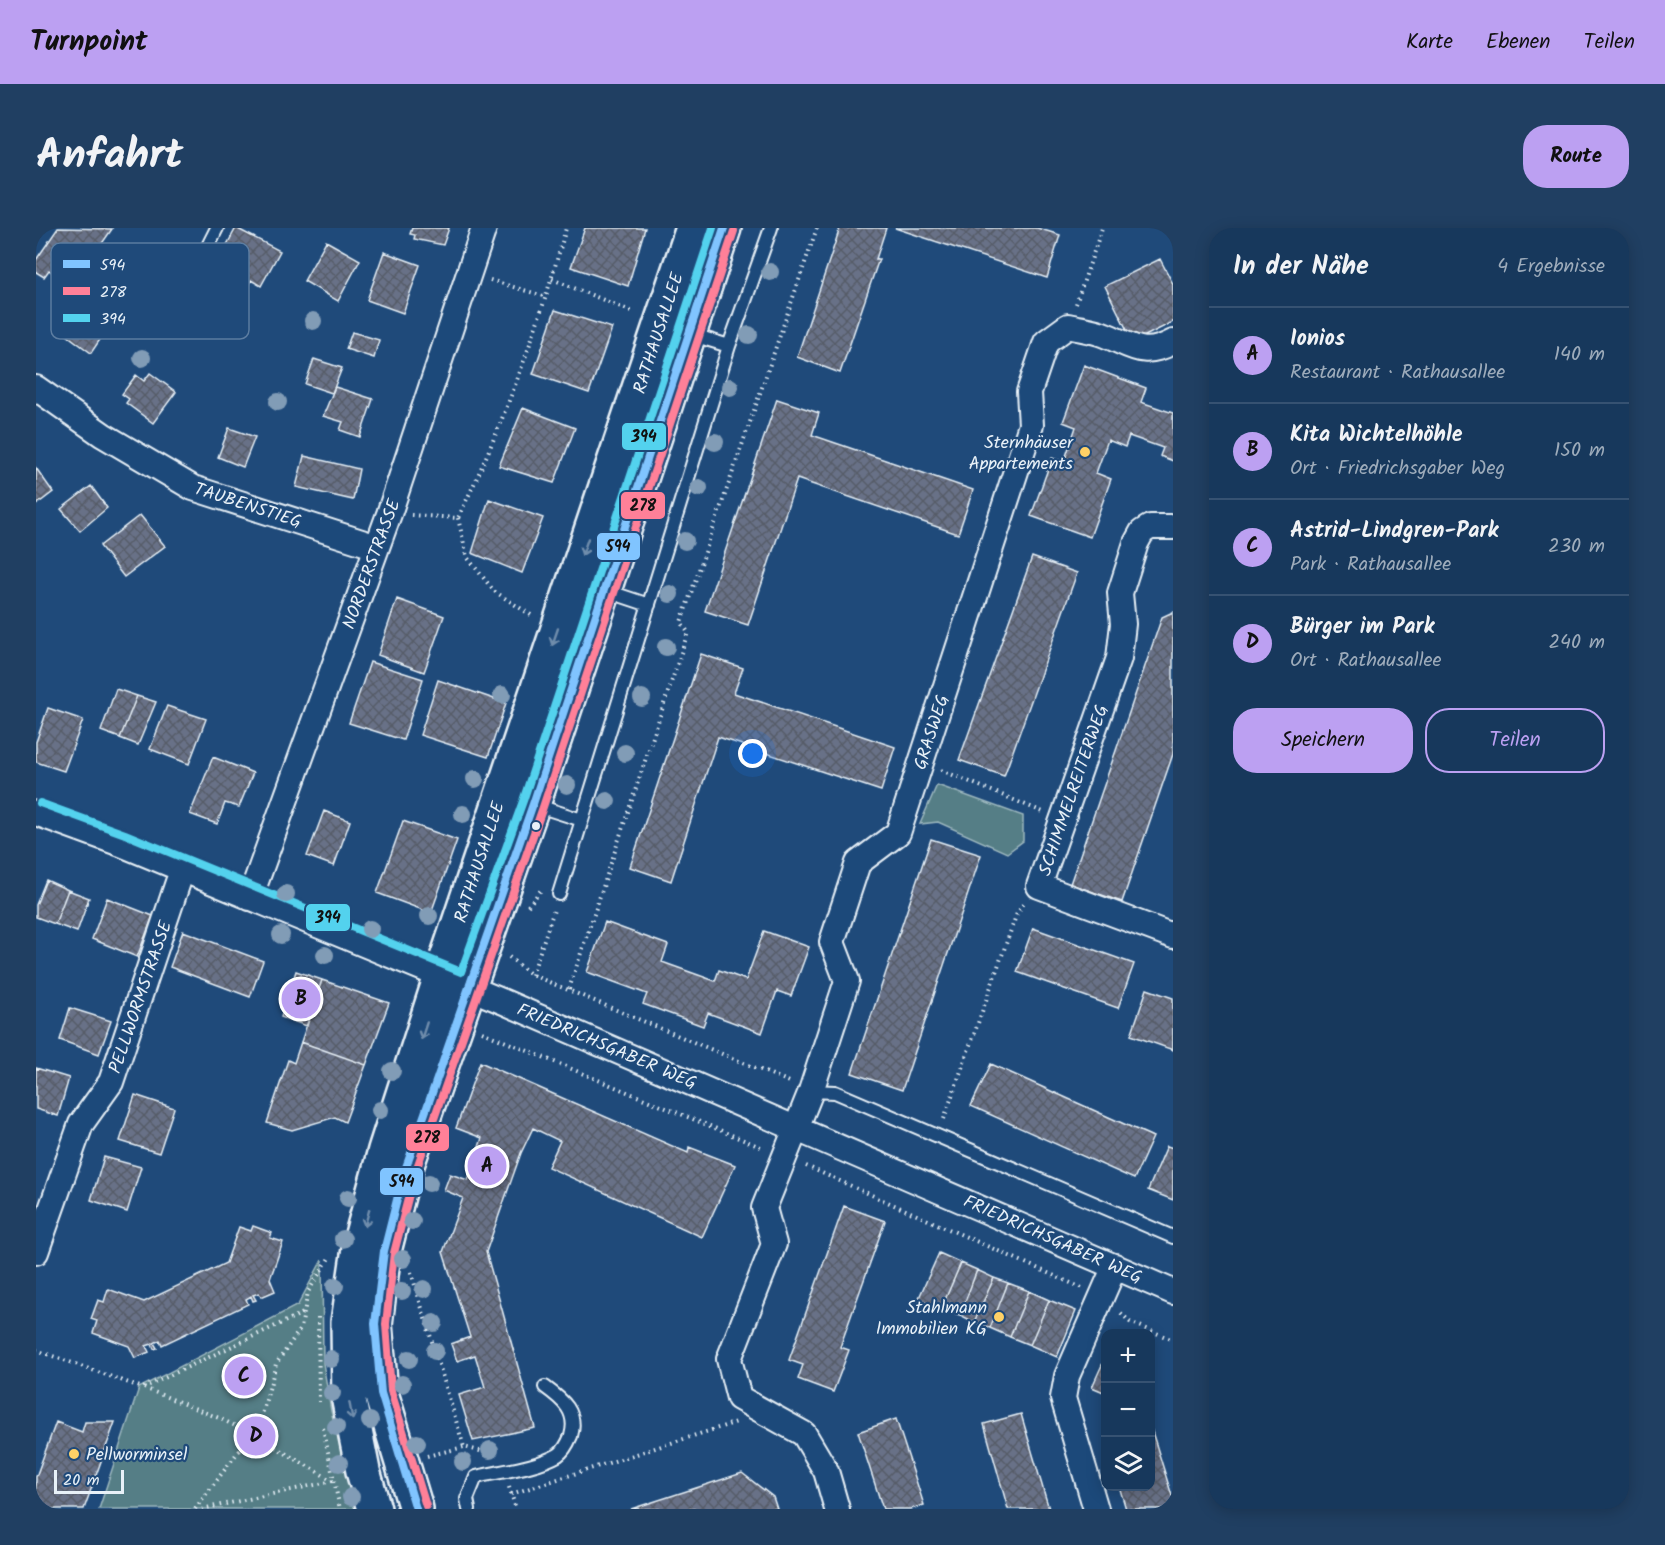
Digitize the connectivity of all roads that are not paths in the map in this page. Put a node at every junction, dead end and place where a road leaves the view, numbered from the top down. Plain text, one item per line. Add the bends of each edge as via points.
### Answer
1 (217, 228) edge
2 (484, 228) edge
3 (693, 228) edge
4 (724, 228) edge
5 (771, 228) edge
6 (210, 243) edge
7 (661, 323) junction
8 (1173, 342) edge
9 (729, 346) junction
10 (36, 388) edge
11 (1173, 527) edge
12 (377, 547) junction
13 (574, 581) junction
14 (604, 590) junction
15 (649, 605) junction
16 (533, 804) junction
17 (36, 813) edge
18 (582, 820) junction
19 (182, 870) junction
20 (559, 894) road end
21 (250, 898) junction
22 (1173, 936) edge
23 (454, 981) junction
24 (811, 1091) junction
25 (797, 1126) junction
26 (1173, 1237) edge
27 (36, 1252) edge
28 (1115, 1266) junction
29 (1173, 1292) edge
30 (545, 1387) dead end
31 (374, 1509) edge
32 (416, 1509) edge
33 (469, 1509) edge
34 (837, 1509) edge
35 (1096, 1509) edge

1 - 6 lane
2 - 12 street, NORDERSTRASSE
3 - 7 main road, RATHAUSALLEE
4 - 7 main road, RATHAUSALLEE
5 - 9 lane
7 - 9 lane
7 -> 13 main road, RATHAUSALLEE
7 - 14 main road, RATHAUSALLEE
8 - 24 street, GRASWEG via 1158,350 1142,351 1103,334 1068,326 1046,342 1029,392 1031,424 898,833 858,863 832,942 847,981
9 - 15 lane
10 - 12 street, TAUBENSTIEG via 103,435 194,488
11 - 22 street, SCHIMMELREITERWEG via 1150,527 1136,543 1120,593 1123,624 1119,658 1039,886
12 - 21 street, NORDERSTRASSE
13 - 14 lane
13 -> 23 main road, RATHAUSALLEE
14 - 15 lane
14 - 16 main road, RATHAUSALLEE
15 - 18 lane
16 - 18 lane
16 - 23 main road, RATHAUSALLEE
17 - 19 street, FRIEDRICHSGABER WEG
18 - 20 lane
19 - 21 street, FRIEDRICHSGABER WEG
19 - 27 street, PELLWORMSTRASSE via 111,1082 81,1124
21 - 23 street, FRIEDRICHSGABER WEG
23 - 25 street, FRIEDRICHSGABER WEG
23 -> 31 main road, RATHAUSALLEE via 385,1150 360,1242 348,1322 348,1476
23 - 32 main road, RATHAUSALLEE via 383,1258 375,1324 381,1393
24 - 25 street, GRASWEG
24 - 26 lane via 835,1092
25 - 28 street, FRIEDRICHSGABER WEG
25 - 34 street, GRASWEG via 764,1208 774,1244 729,1359 739,1398 804,1434 826,1472
28 - 29 street, FRIEDRICHSGABER WEG
28 - 35 street via 1067,1376 1062,1398
30 - 33 lane via 571,1411 573,1426 568,1443 559,1454 476,1478 467,1499

